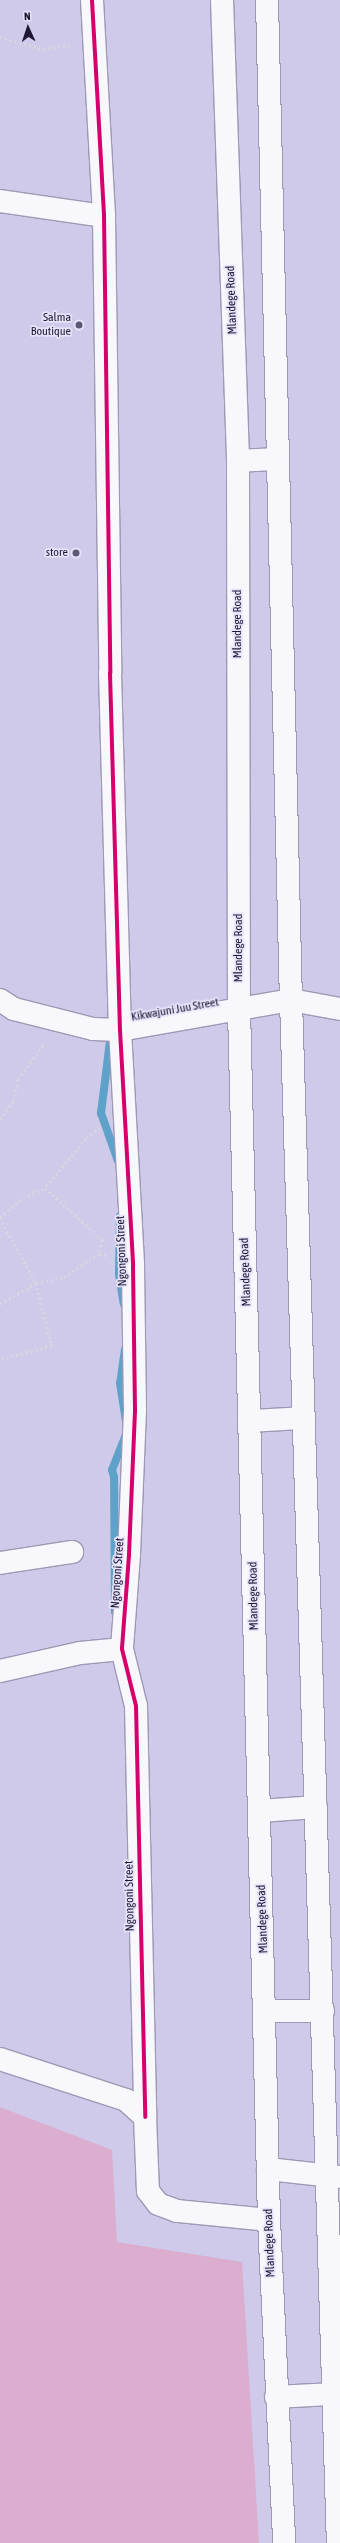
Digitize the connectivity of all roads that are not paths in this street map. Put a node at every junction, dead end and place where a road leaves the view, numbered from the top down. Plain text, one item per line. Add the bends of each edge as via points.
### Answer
1 (92, 0) edge
2 (222, 0) edge
3 (267, 0) edge
4 (0, 201) edge
5 (104, 216) junction
6 (278, 459) junction
7 (238, 461) junction
8 (0, 1000) edge
9 (290, 1000) junction
10 (239, 1009) junction
11 (340, 1009) edge
12 (120, 1030) junction
13 (304, 1418) junction
14 (250, 1421) junction
15 (72, 1552) dead end
16 (0, 1563) edge
17 (122, 1649) junction
18 (0, 1671) edge
19 (316, 1807) junction
20 (260, 1811) junction
21 (266, 2011) junction
22 (322, 2011) junction
23 (0, 2059) edge
24 (144, 2117) junction
25 (268, 2169) junction
26 (334, 2176) edge
27 (269, 2220) junction
28 (334, 2394) junction
29 (276, 2396) junction
30 (284, 2543) edge
31 (338, 2543) edge

1 - 5 main road, Ngongoni Street
2 - 7 main road, Mlandege Road
3 - 6 main road
4 - 5 main road
5 - 12 main road, Ngongoni Street via 110,673
6 - 7 main road
6 - 9 main road
7 - 10 main road, Mlandege Road
8 - 12 main road, Kikwajuni Juu Street via 14,1009 61,1021 93,1029
9 - 10 main road, Kikwajuni Juu Street
9 - 11 main road
9 - 13 main road
10 - 12 main road, Kikwajuni Juu Street
10 - 14 main road, Mlandege Road
12 - 17 main road, Ngongoni Street via 133,1266 135,1411 130,1555
13 - 14 main road
13 - 19 main road
14 - 20 main road, Mlandege Road
15 - 16 main road
17 - 18 main road via 80,1653
17 - 24 main road, Ngongoni Street via 136,1706
19 - 20 main road
19 - 22 main road
20 - 21 main road, Mlandege Road
21 - 22 main road
21 - 25 main road, Mlandege Road
22 - 26 main road
23 - 24 main road via 126,2100
24 - 27 main road, Ngongoni Street via 148,2191 158,2204 177,2211
25 - 26 main road
25 - 27 main road, Mlandege Road
26 - 28 main road
27 - 29 main road, Mlandege Road
28 - 29 main road
28 - 31 main road
29 - 30 main road, Mlandege Road

